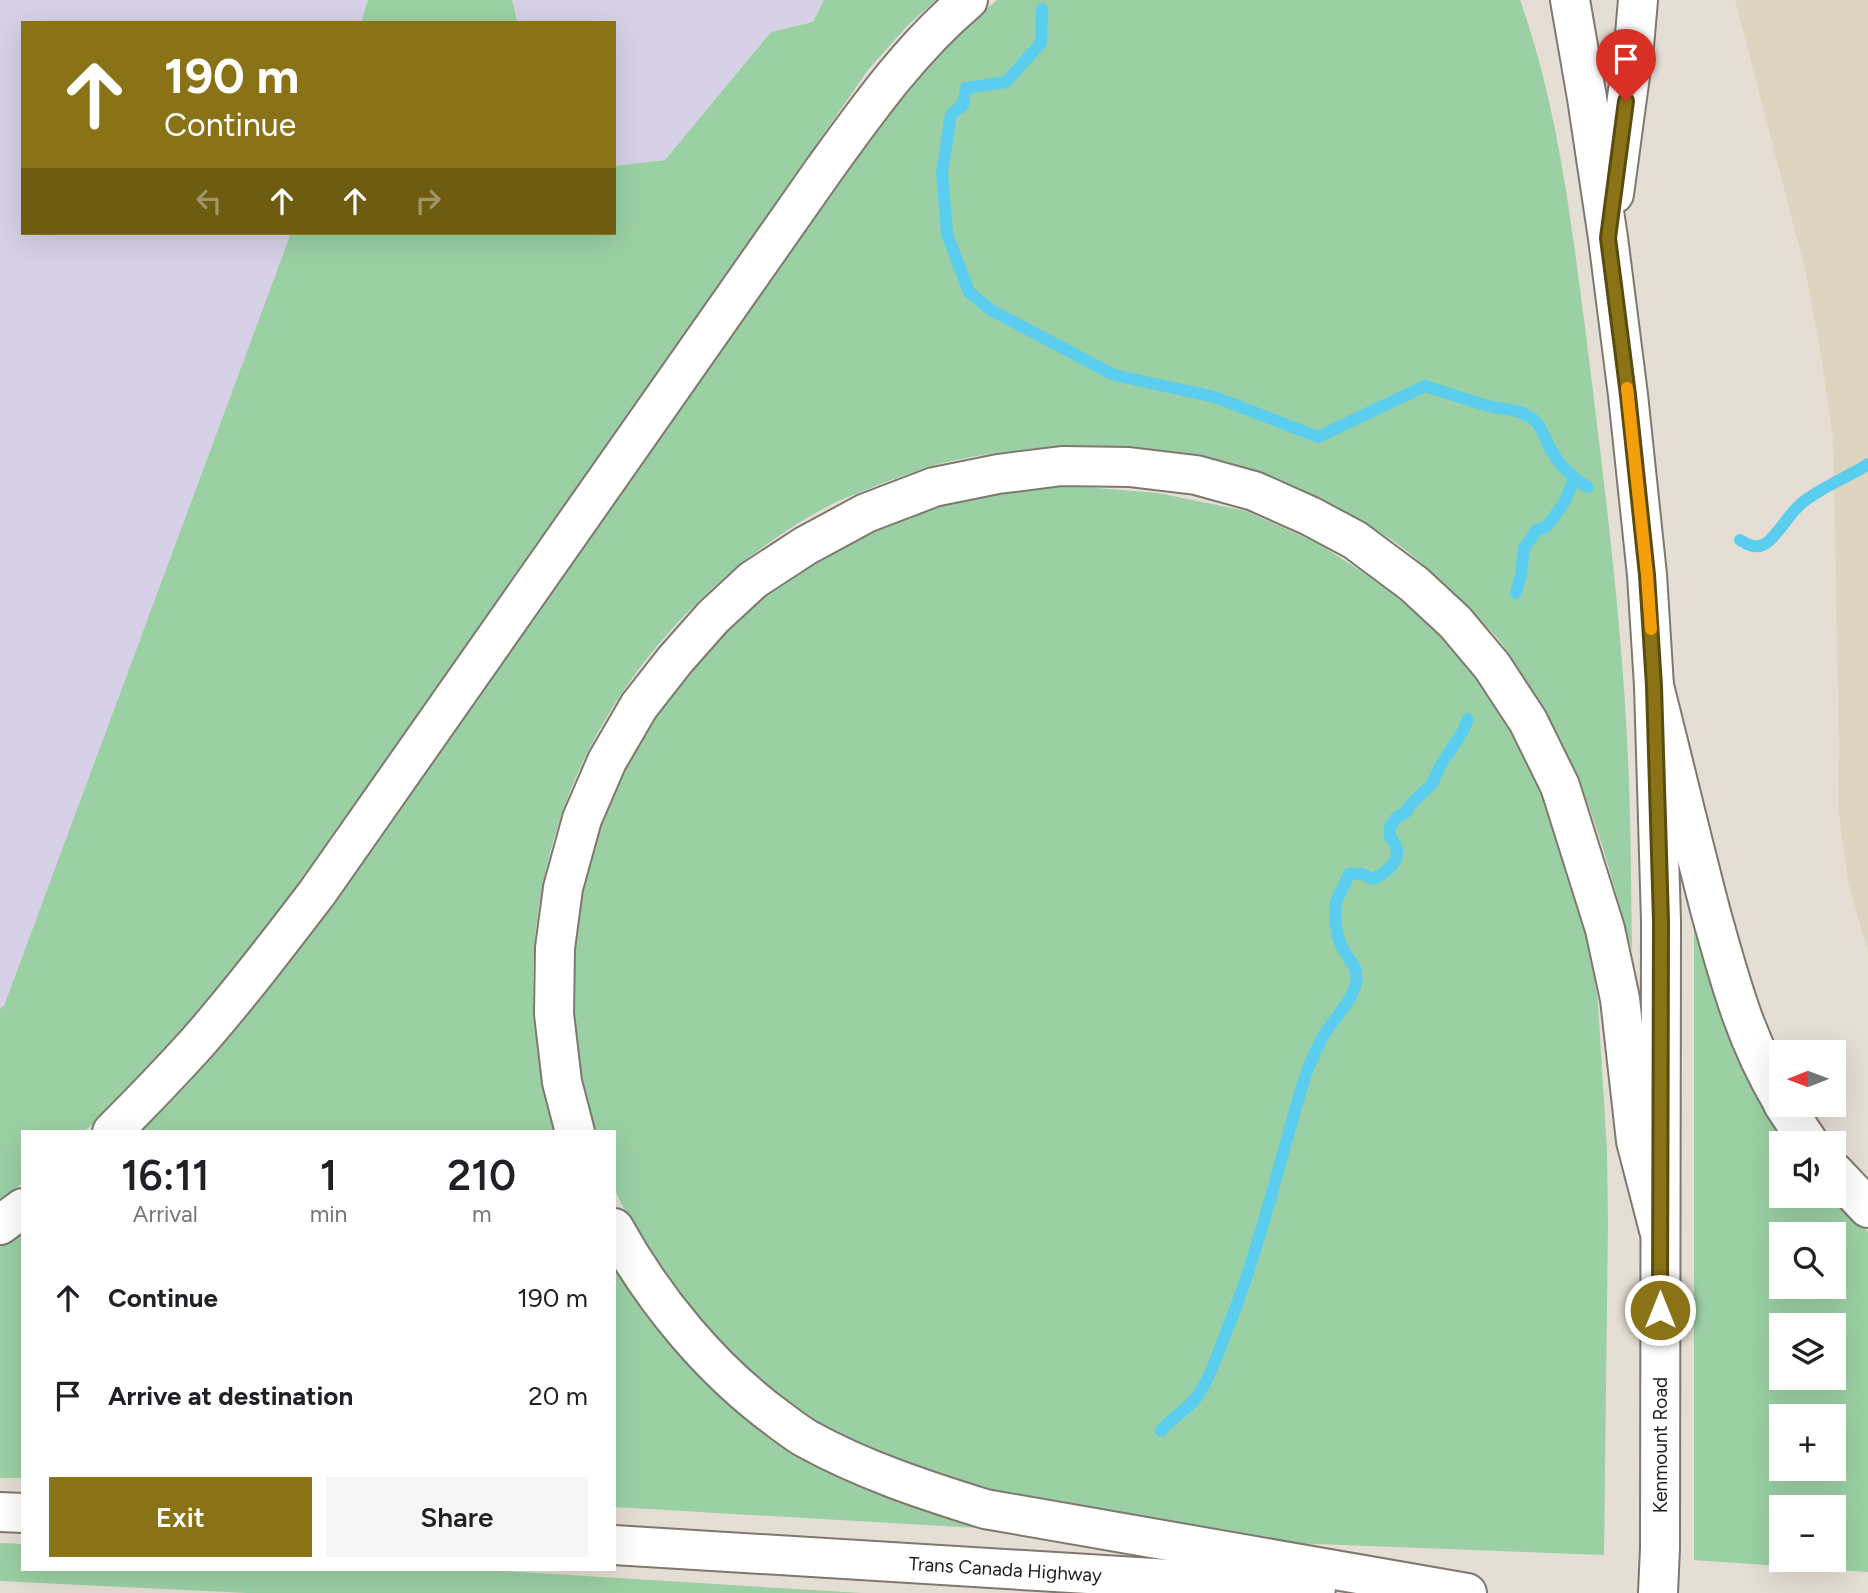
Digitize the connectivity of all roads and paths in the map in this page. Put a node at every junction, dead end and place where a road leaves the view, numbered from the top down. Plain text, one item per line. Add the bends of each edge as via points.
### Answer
1 (968, 0) edge
2 (1570, 0) edge
3 (1638, 0) edge
4 (1608, 238) junction
5 (1654, 686) junction
6 (1769, 1077) edge
7 (113, 1130) edge
8 (574, 1130) edge
9 (1846, 1185) edge
10 (1868, 1208) edge
11 (21, 1209) edge
12 (0, 1225) edge
13 (1660, 1230) junction
14 (616, 1232) edge
15 (0, 1512) edge
16 (21, 1513) edge
17 (616, 1545) edge
18 (1395, 1593) edge
19 (1467, 1593) edge
20 (1658, 1593) edge

1 - 7 main road via 919,47 845,141 309,903 197,1042
2 - 4 main road, Kenmount Road
3 - 4 main road
4 - 5 main road, Kenmount Road via 1628,395
5 - 6 main road via 1735,999
5 - 13 main road, Kenmount Road via 1661,921
8 - 13 main road via 562,1082 554,1014 555,948 563,888 582,819 607,761 639,706 675,660 753,580 866,513 934,487 998,474 1062,466 1129,467 1196,475 1254,491 1355,540 1415,584 1492,666 1528,721 1560,786 1605,929 1620,999 1636,1141
9 - 10 main road
11 - 12 main road
13 - 20 main road, Kenmount Road
14 - 19 main road via 662,1303 754,1402 804,1438 862,1466 985,1509
15 - 16 main road
17 - 18 main road, Trans Canada Highway

